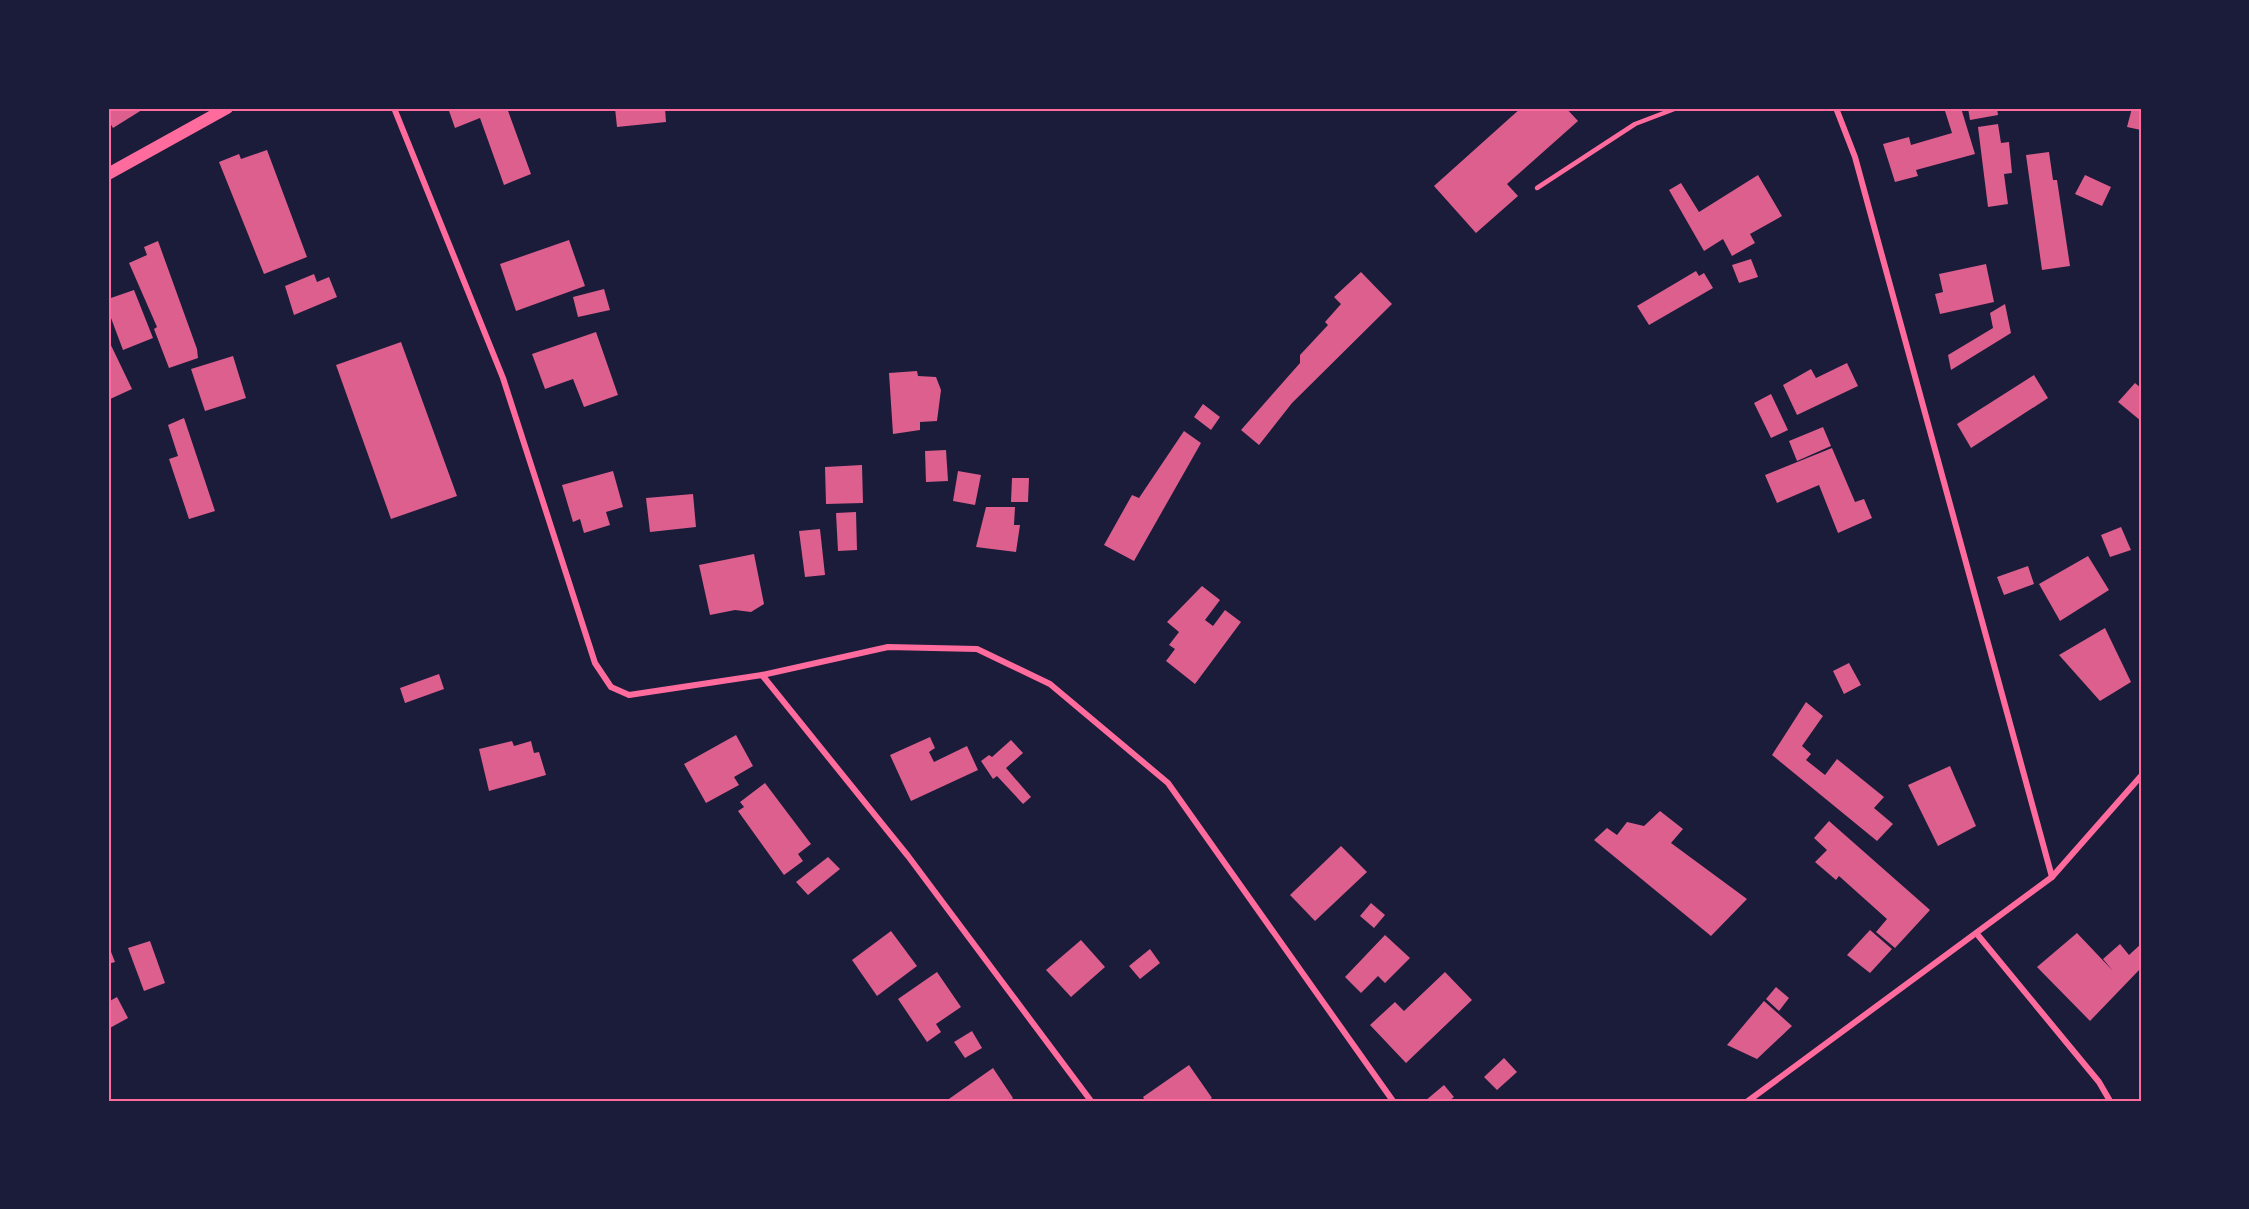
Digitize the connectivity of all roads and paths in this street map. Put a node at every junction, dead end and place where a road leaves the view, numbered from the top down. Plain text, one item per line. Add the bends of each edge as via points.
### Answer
1 (227, 108) edge
2 (394, 108) edge
3 (1677, 108) edge
4 (1836, 108) edge
5 (108, 174) edge
6 (1537, 188) dead end
7 (762, 675) junction
8 (2141, 776) edge
9 (2052, 877) junction
10 (1977, 934) junction
11 (1091, 1101) edge
12 (1393, 1101) edge
13 (1748, 1101) edge
14 (2110, 1101) edge

1 - 5 main road
2 - 7 street via 503,378 595,663 611,687 629,695
3 - 6 lane via 1635,124
4 - 9 street via 1855,157
7 - 11 street via 908,856
7 - 12 street via 888,647 954,649 977,650 1050,684 1168,783
8 - 9 street
9 - 10 street
10 - 13 street
10 - 14 street via 2099,1082

